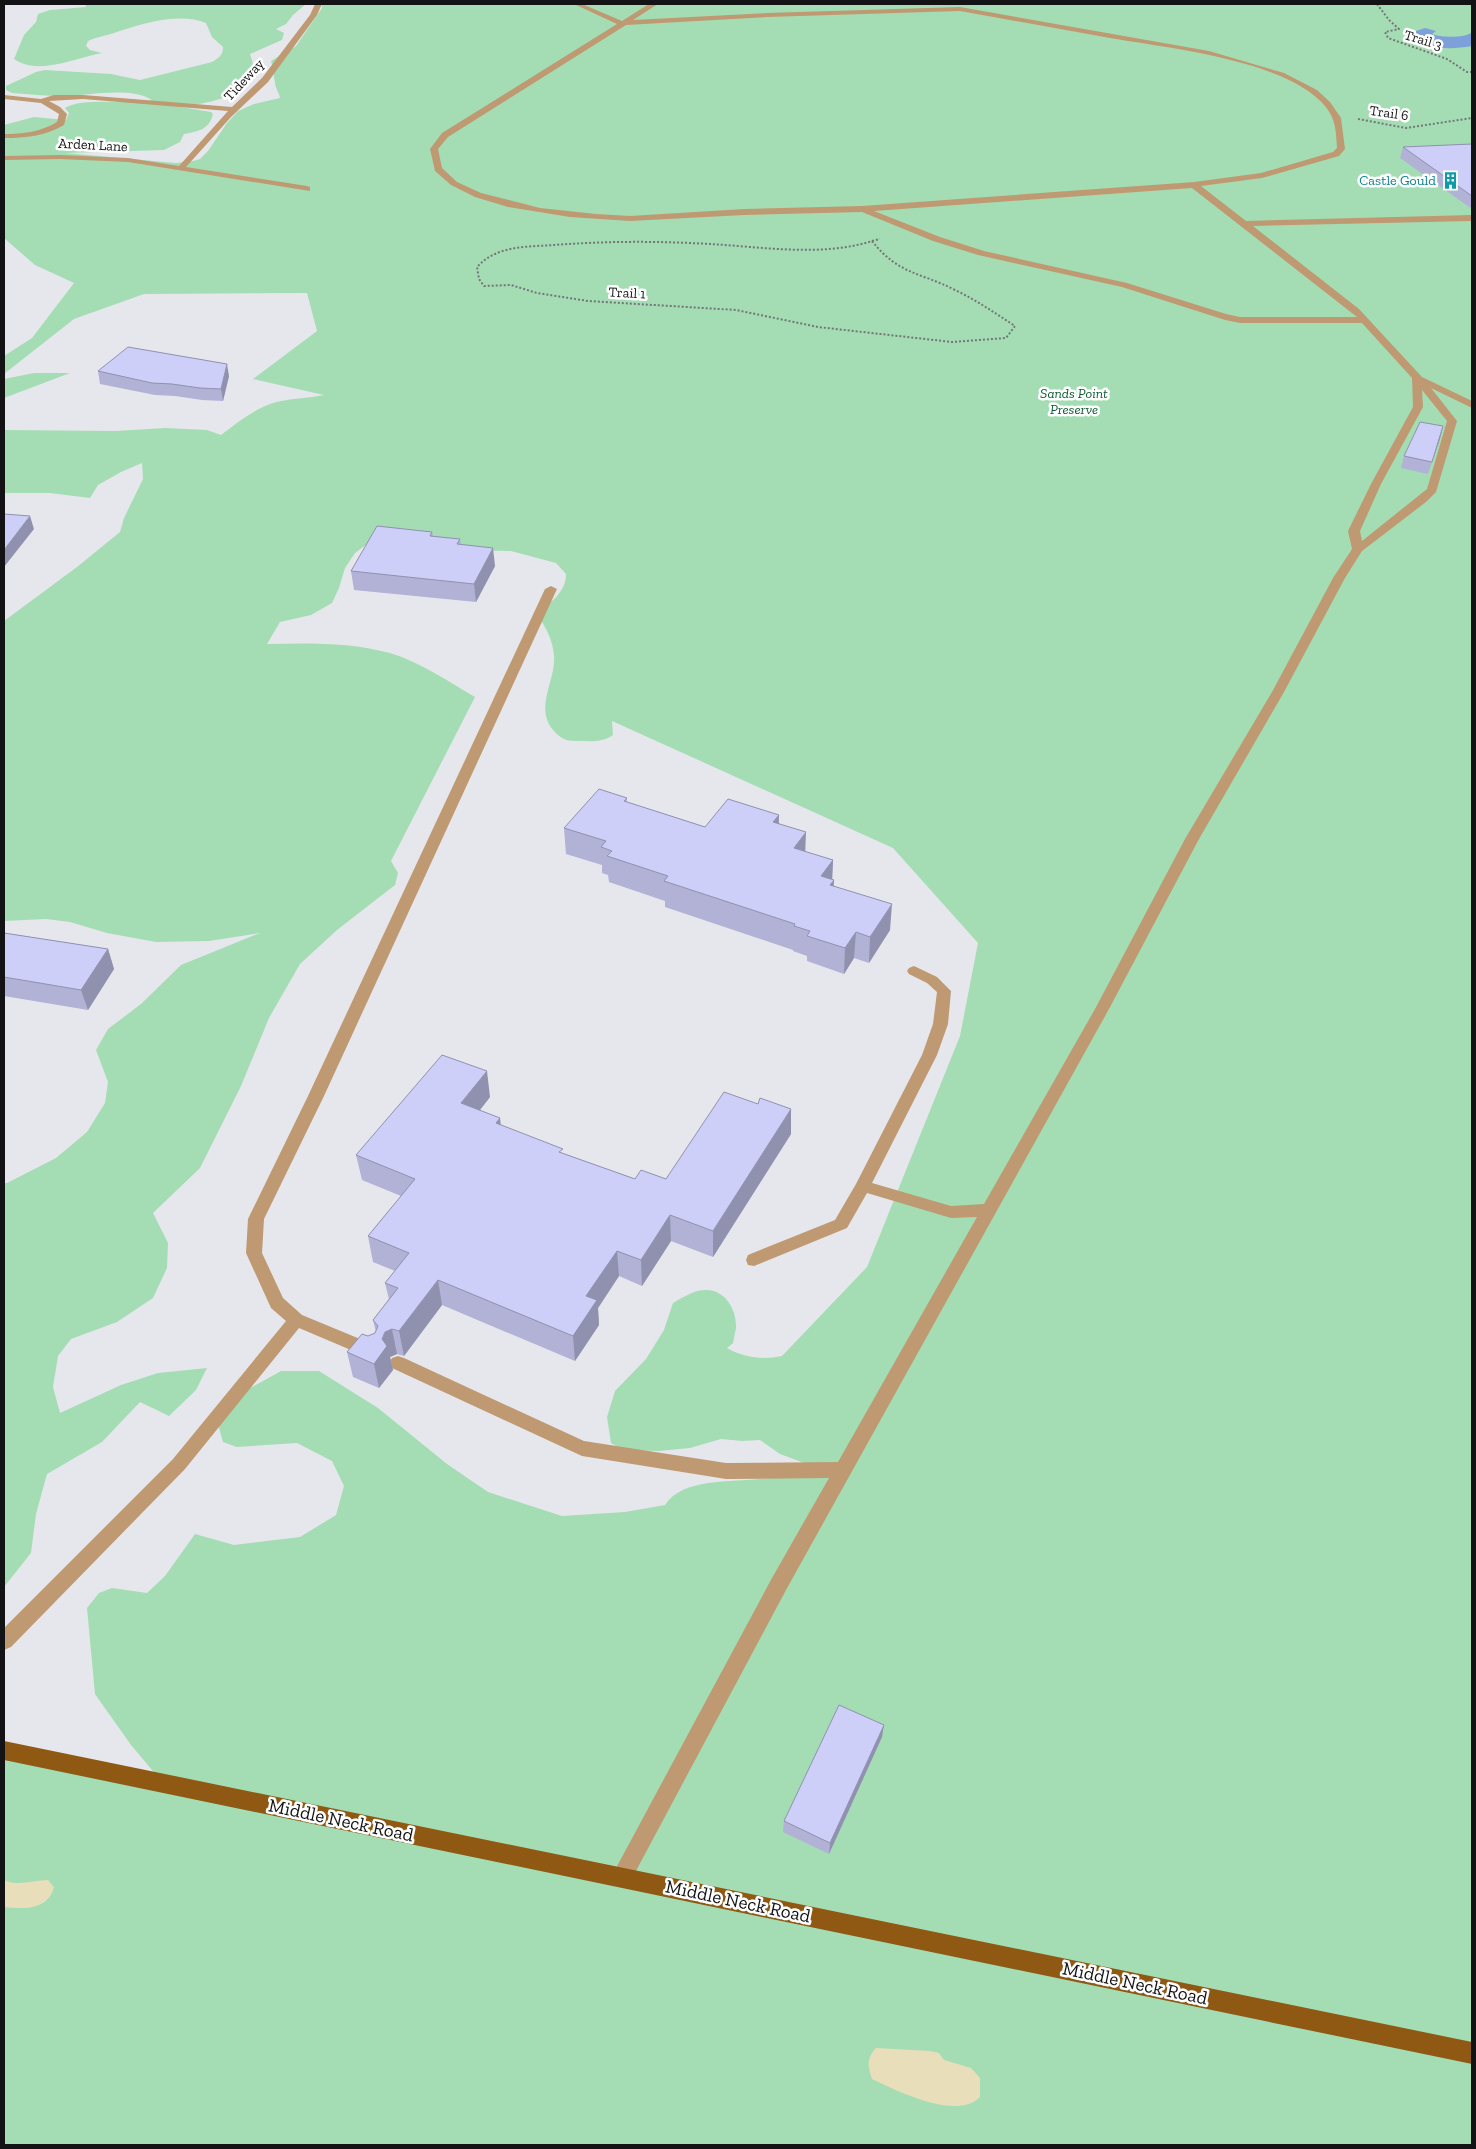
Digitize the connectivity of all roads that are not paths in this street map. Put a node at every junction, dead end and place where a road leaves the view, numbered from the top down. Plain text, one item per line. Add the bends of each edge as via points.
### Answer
1 (318, 4) edge
2 (577, 4) edge
3 (654, 4) edge
4 (928, 4) edge
5 (960, 9) junction
6 (621, 23) junction
7 (4, 97) edge
8 (42, 101) junction
9 (234, 109) junction
10 (4, 136) edge
11 (4, 158) edge
12 (181, 168) junction
13 (1194, 185) junction
14 (308, 188) dead end
15 (861, 209) junction
16 (1472, 218) edge
17 (1244, 224) junction
18 (1364, 320) junction
19 (1417, 377) junction
20 (1472, 405) edge
21 (1358, 549) junction
22 (551, 589) dead end
23 (914, 971) dead end
24 (863, 1186) junction
25 (988, 1210) junction
26 (754, 1260) dead end
27 (296, 1320) junction
28 (373, 1352) edge
29 (398, 1363) edge
30 (842, 1470) junction
31 (4, 1641) edge
32 (4, 1750) edge
33 (622, 1878) junction
34 (1472, 2053) edge

1 - 9 street, Tideway via 265,80
2 - 6 street
3 - 6 street
4 - 5 street
5 - 6 street
5 - 13 street via 1209,53 1305,84 1317,92 1337,119 1341,148 1336,154 1262,175
6 - 15 street via 445,135 434,150 438,173 486,198 515,207 563,215 673,218 742,212
7 - 8 street
8 - 9 street via 83,97
8 - 10 street via 58,108 63,114 61,123 48,132
9 - 12 street, Tideway
11 - 12 street, Arden Lane via 128,160
12 - 14 street, Arden Lane
13 - 15 street
13 - 17 street
15 - 18 street via 960,247 1032,267 1140,290 1229,318
16 - 17 street
17 - 18 street
18 - 19 street
19 - 20 street
19 - 21 street via 1418,408 1354,531
19 - 21 street via 1452,421 1432,490
21 - 25 street via 1338,578 1278,692 1192,839 1102,1009
22 - 27 street via 321,1087 256,1219 254,1253 264,1280 277,1303
23 - 24 street via 944,991 940,1025 928,1060
24 - 25 street via 951,1212
24 - 26 street via 841,1224
25 - 30 street
27 - 28 street
27 - 31 street via 179,1464
29 - 30 street via 582,1448 726,1471
30 - 33 street
32 - 33 main road, Middle Neck Road
33 - 34 main road, Middle Neck Road

